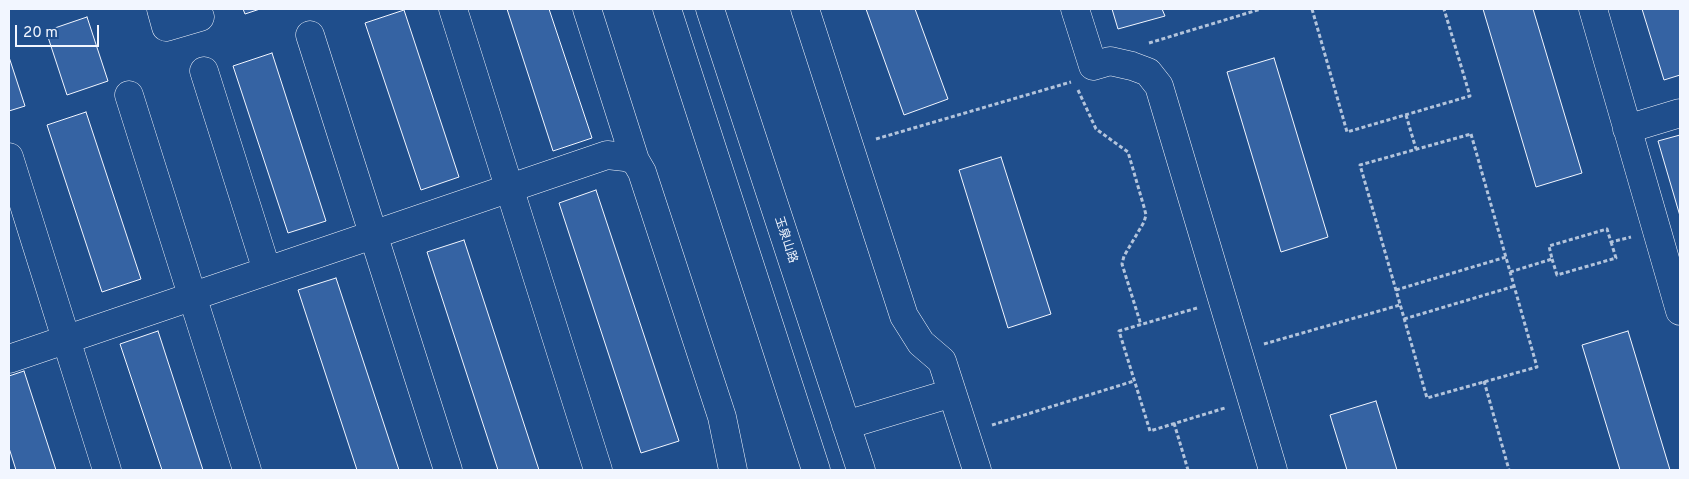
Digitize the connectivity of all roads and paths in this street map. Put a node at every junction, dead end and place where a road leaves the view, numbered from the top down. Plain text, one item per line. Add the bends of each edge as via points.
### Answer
1 (161, 9) edge
2 (197, 9) edge
3 (453, 9) edge
4 (587, 9) edge
5 (666, 9) edge
6 (710, 9) edge
7 (805, 9) edge
8 (1075, 9) edge
9 (1261, 9) edge
10 (1312, 9) edge
11 (1444, 9) edge
12 (1593, 9) edge
13 (310, 35) dead end
14 (1148, 43) dead end
15 (204, 71) dead end
16 (1074, 81) dead end
17 (1078, 89) dead end
18 (129, 95) dead end
19 (1680, 113) edge
20 (1406, 114) junction
21 (1627, 129) junction
22 (868, 142) dead end
23 (1416, 149) junction
24 (9, 157) edge
25 (635, 160) junction
26 (509, 189) junction
27 (373, 235) junction
28 (1634, 236) dead end
29 (1610, 242) junction
30 (1506, 258) junction
31 (1552, 259) junction
32 (268, 271) junction
33 (1510, 272) junction
34 (1514, 286) junction
35 (1396, 290) junction
36 (192, 296) junction
37 (1400, 305) junction
38 (1198, 308) dead end
39 (1680, 311) edge
40 (1404, 319) junction
41 (1141, 325) junction
42 (66, 340) junction
43 (1238, 352) junction
44 (9, 359) edge
45 (1134, 381) junction
46 (1484, 382) junction
47 (952, 392) junction
48 (1229, 407) dead end
49 (1174, 424) junction
50 (846, 425) junction
51 (965, 434) junction
52 (107, 470) edge
53 (247, 470) edge
54 (448, 470) edge
55 (598, 470) edge
56 (733, 470) edge
57 (816, 470) edge
58 (861, 470) edge
59 (977, 470) edge
60 (1188, 470) edge
61 (1273, 470) edge
62 (1509, 470) edge

1 - 2 street via 166,27 200,17
3 - 26 street
4 - 25 street
5 - 57 street
6 - 50 street, 玉泉山路
7 - 47 street via 904,316 921,344 942,361
8 - 43 street via 1093,66 1110,61 1132,66 1148,72 1159,86
9 - 14 path
10 - 20 path via 1347,132
11 - 20 path via 1470,96
12 - 21 street
13 - 27 street
15 - 32 street
16 - 22 path
17 - 41 path via 1096,129 1128,152 1144,207 1144,222 1122,264
18 - 36 street
19 - 21 street
20 - 23 path
21 - 39 street
23 - 30 path via 1471,134
23 - 35 path via 1360,165
24 - 42 street
25 - 26 street via 607,155
25 - 56 street via 642,172 722,417
26 - 27 street
26 - 55 street
27 - 32 street
27 - 54 street
28 - 29 path
29 - 31 path via 1607,229 1548,246
29 - 31 path via 1616,258 1557,275
30 - 33 path
30 - 35 path
31 - 33 path
32 - 36 street
33 - 34 path
34 - 40 path
34 - 46 path via 1537,366
35 - 37 path
36 - 42 street
36 - 53 street
37 - 40 path
37 - 43 path
38 - 41 path
40 - 46 path via 1427,398
41 - 45 path via 1119,332
42 - 44 street
42 - 52 street
43 - 61 street
45 - 49 path via 1150,431
45 - 51 path
46 - 62 path
47 - 50 street
47 - 51 street
48 - 49 path
49 - 60 path
50 - 58 street, 玉泉山路
51 - 59 street

